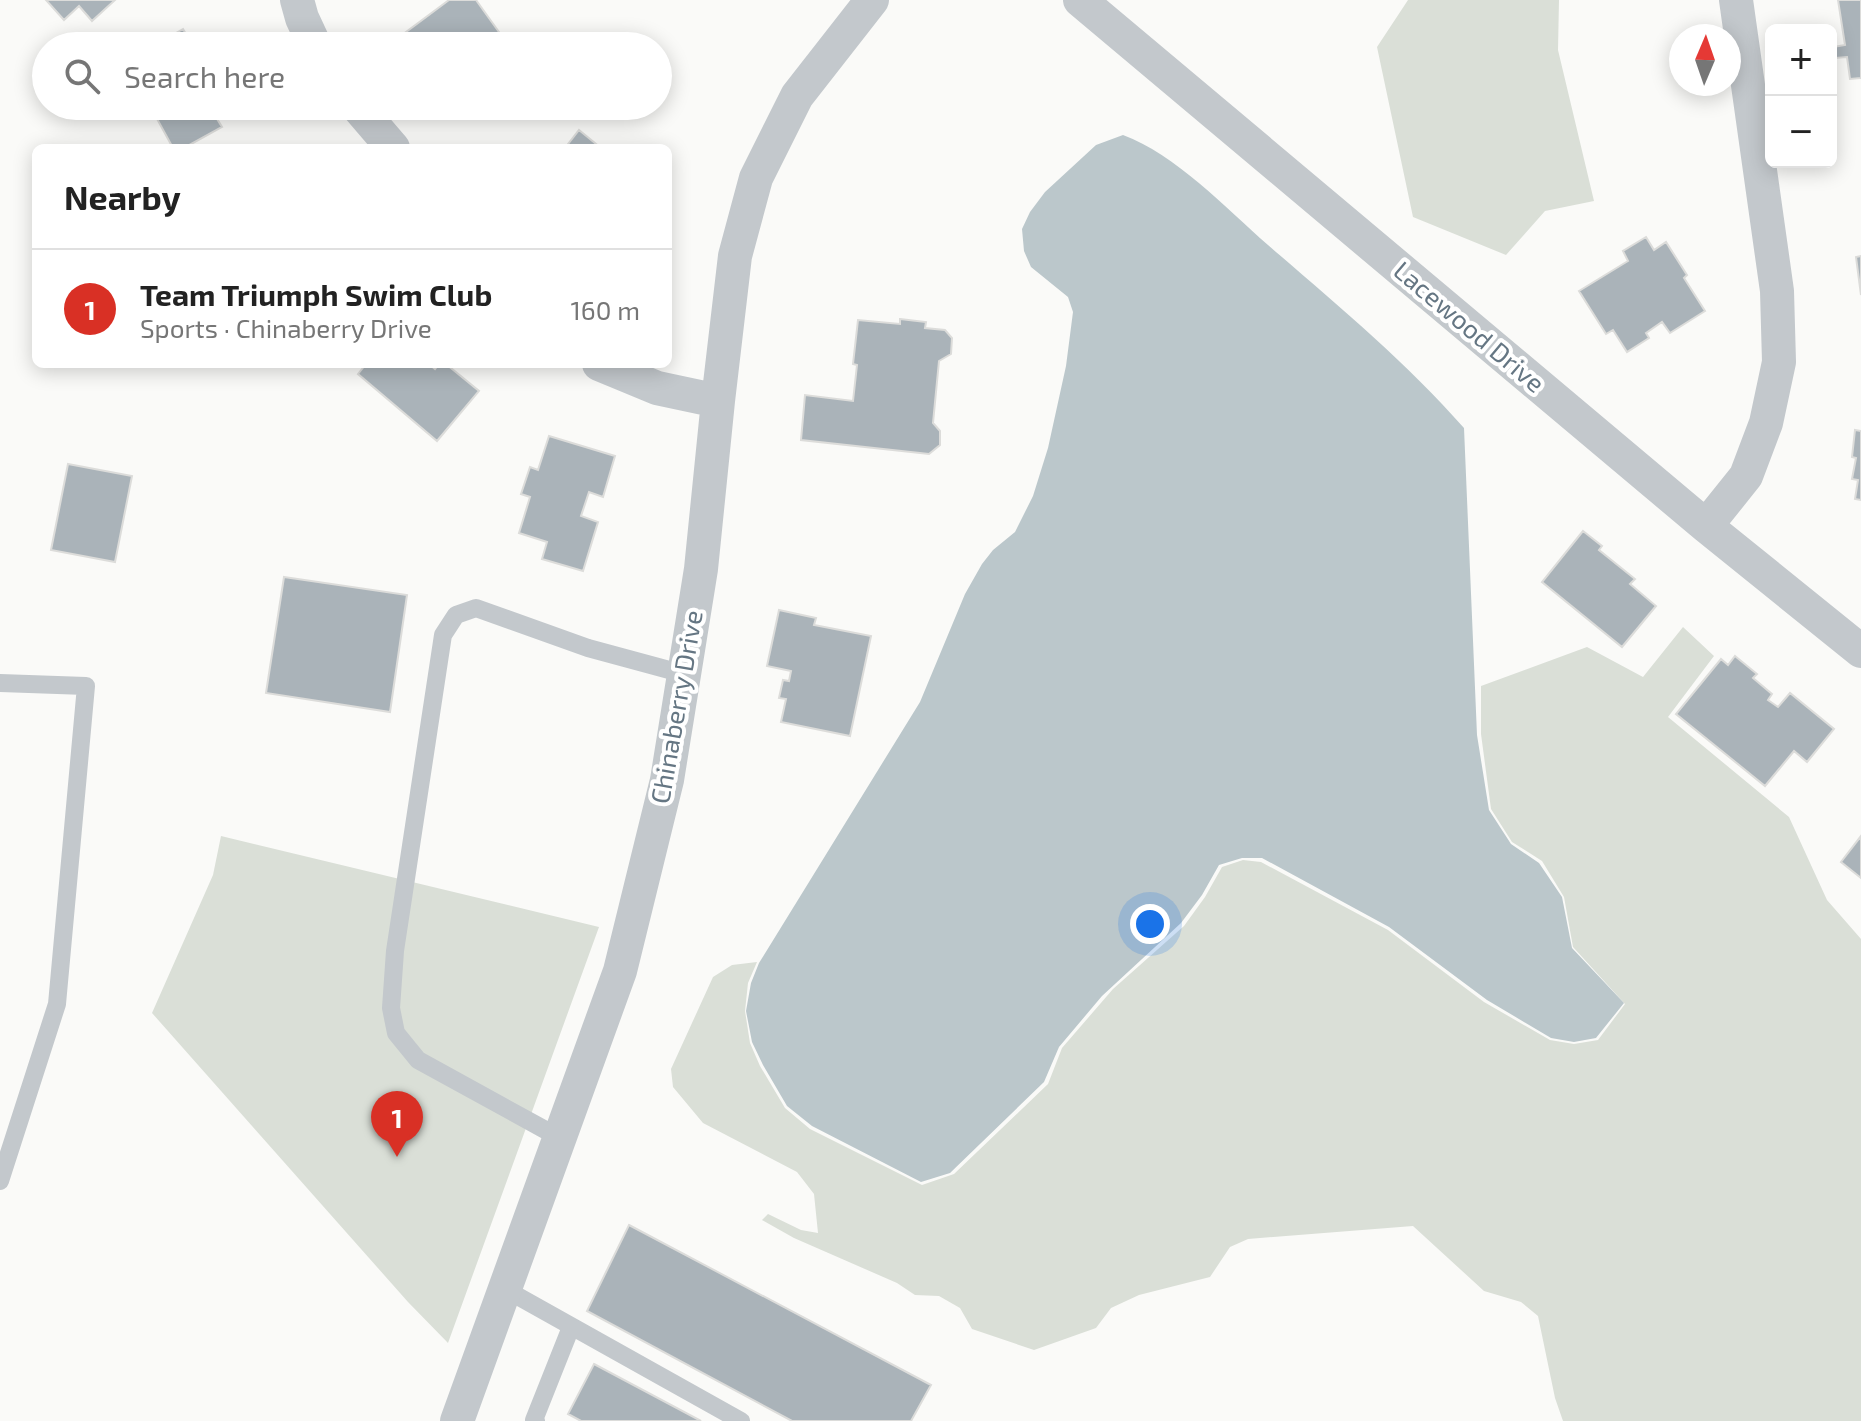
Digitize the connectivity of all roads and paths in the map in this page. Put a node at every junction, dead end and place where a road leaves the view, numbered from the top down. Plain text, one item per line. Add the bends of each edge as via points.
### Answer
1 (297, 0) edge
2 (872, 0) edge
3 (1080, 0) edge
4 (1736, 0) edge
5 (308, 32) edge
6 (369, 120) edge
7 (390, 144) edge
8 (609, 368) edge
9 (718, 401) junction
10 (1706, 526) junction
11 (1861, 651) edge
12 (684, 674) junction
13 (0, 683) edge
14 (560, 1138) junction
15 (0, 1181) edge
16 (505, 1289) junction
17 (571, 1327) junction
18 (457, 1421) edge
19 (536, 1421) edge
20 (741, 1421) edge

1 - 5 street
2 - 9 street, Chinaberry Drive via 797,96 756,178 735,256
3 - 10 street, Lacewood Drive
4 - 10 street via 1777,291 1779,362 1766,423 1746,476
6 - 7 street
8 - 9 street via 657,388
9 - 12 street, Chinaberry Drive
10 - 11 street, Lacewood Drive
12 - 14 street, Chinaberry Drive via 667,780 620,971
12 - 14 lane via 588,648 476,608 456,615 443,635 395,951 391,1008 396,1033 418,1060
13 - 15 lane via 86,686 57,1004
14 - 16 street, Chinaberry Drive
16 - 17 lane
16 - 18 street, Chinaberry Drive
17 - 19 lane
17 - 20 lane

